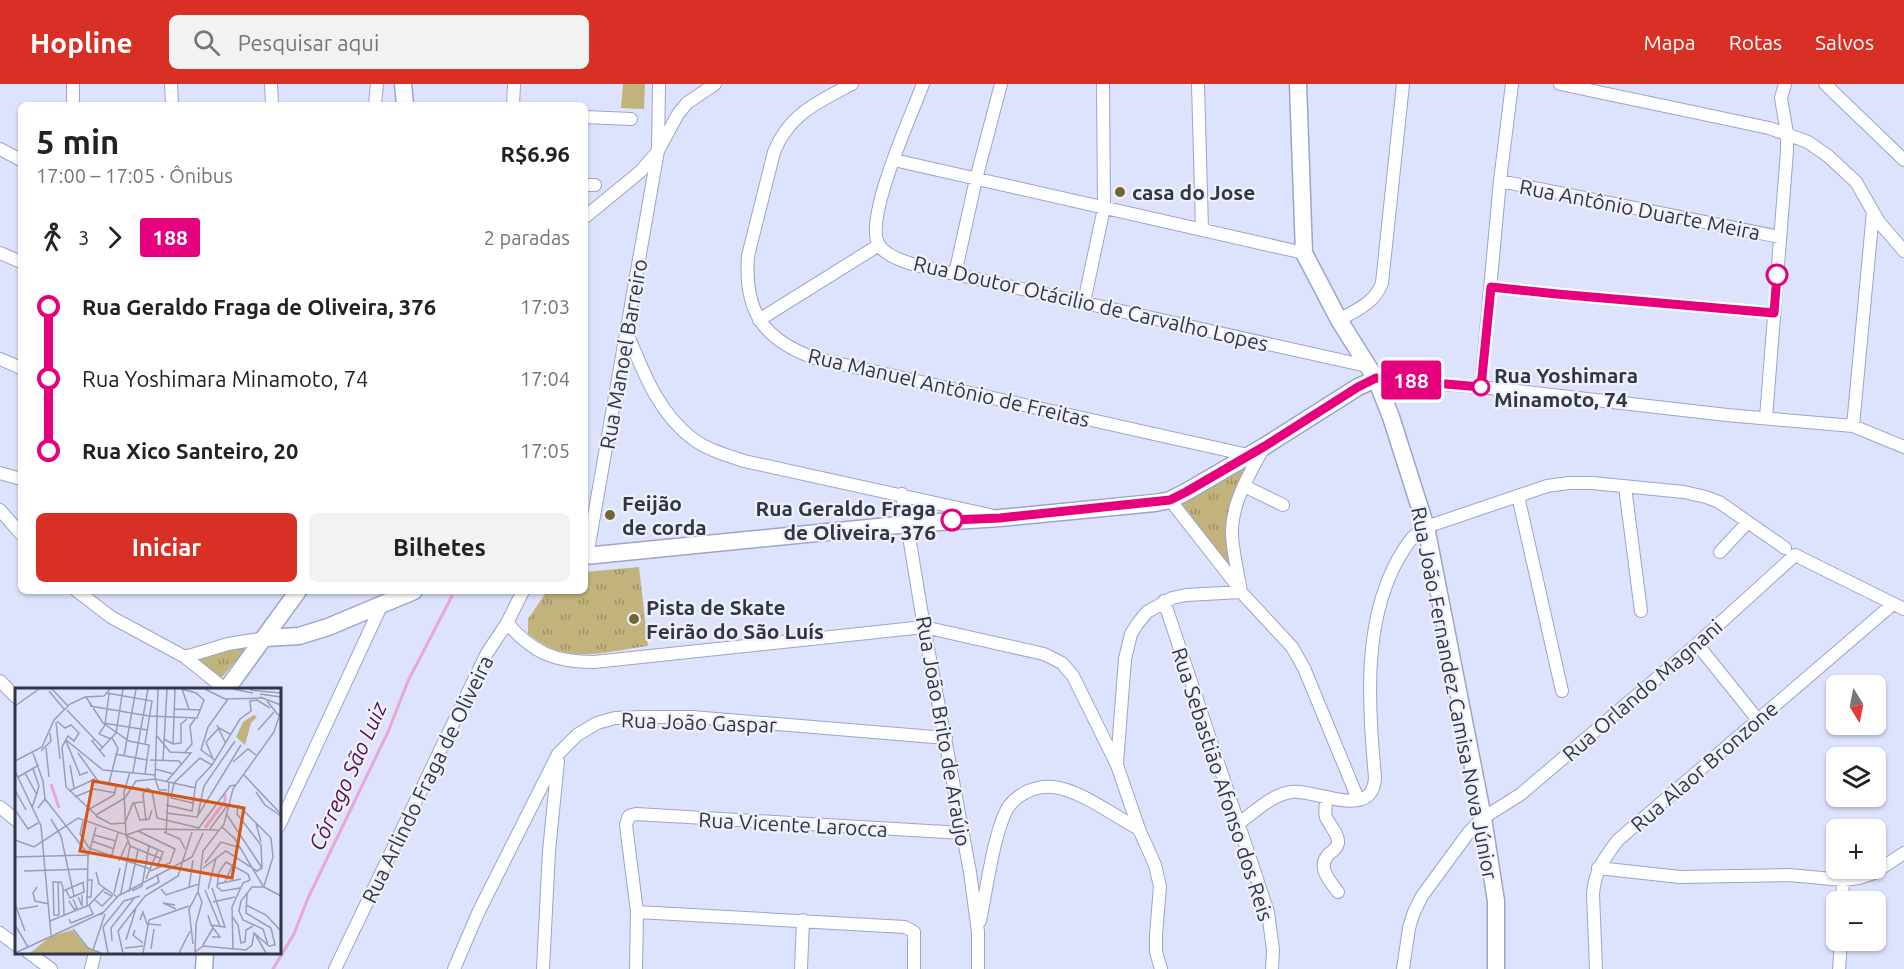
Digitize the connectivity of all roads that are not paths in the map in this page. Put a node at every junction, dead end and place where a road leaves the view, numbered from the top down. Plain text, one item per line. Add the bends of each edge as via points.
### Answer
1 (73, 84) edge
2 (171, 84) edge
3 (271, 84) edge
4 (376, 84) edge
5 (403, 84) edge
6 (514, 84) edge
7 (659, 84) edge
8 (715, 84) edge
9 (852, 84) edge
10 (923, 84) edge
11 (1001, 84) edge
12 (1103, 84) edge
13 (1198, 84) edge
14 (1298, 84) edge
15 (1403, 84) edge
16 (1512, 84) edge
17 (1560, 84) edge
18 (1785, 84) edge
19 (1825, 84) edge
20 (73, 102) edge
21 (172, 102) edge
22 (272, 102) edge
23 (375, 102) edge
24 (405, 102) edge
25 (513, 102) edge
26 (588, 117) edge
27 (631, 119) dead end
28 (1787, 133) junction
29 (0, 149) edge
30 (658, 151) junction
31 (18, 158) edge
32 (894, 160) junction
33 (1904, 160) edge
34 (976, 179) junction
35 (1500, 181) junction
36 (1104, 208) junction
37 (1873, 212) junction
38 (588, 215) edge
39 (1202, 229) junction
40 (1780, 237) junction
41 (879, 245) junction
42 (1904, 251) edge
43 (0, 253) edge
44 (1304, 253) junction
45 (18, 257) edge
46 (955, 274) junction
47 (1491, 287) junction
48 (1084, 302) junction
49 (1774, 313) junction
50 (759, 320) junction
51 (1339, 320) junction
52 (627, 333) junction
53 (0, 359) edge
54 (18, 367) edge
55 (1371, 372) junction
56 (1481, 387) junction
57 (1766, 418) junction
58 (1853, 426) junction
59 (1265, 446) junction
60 (1904, 447) edge
61 (1248, 455) junction
62 (0, 473) edge
63 (18, 478) edge
64 (1244, 486) junction
65 (1626, 487) junction
66 (902, 494) junction
67 (1518, 496) junction
68 (1170, 500) junction
69 (1282, 506) dead end
70 (0, 510) edge
71 (1000, 518) junction
72 (1747, 523) junction
73 (908, 524) junction
74 (1426, 528) junction
75 (18, 531) edge
76 (588, 545) edge
77 (1720, 552) dead end
78 (1790, 552) junction
79 (588, 556) edge
80 (1241, 592) junction
81 (81, 594) edge
82 (296, 594) edge
83 (407, 594) edge
84 (522, 594) edge
85 (1164, 601) junction
86 (382, 604) junction
87 (1898, 607) edge
88 (1641, 611) dead end
89 (507, 623) junction
90 (924, 627) junction
91 (265, 638) junction
92 (1697, 644) junction
93 (185, 657) junction
94 (0, 681) edge
95 (224, 688) edge
96 (228, 688) edge
97 (1562, 691) dead end
98 (15, 696) edge
99 (1758, 720) junction
100 (946, 738) junction
101 (558, 754) junction
102 (1117, 765) junction
103 (1327, 797) junction
104 (1358, 799) junction
105 (0, 807) edge
106 (1483, 818) junction
107 (15, 819) edge
108 (280, 824) edge
109 (1239, 824) junction
110 (1139, 829) junction
111 (963, 833) junction
112 (1904, 853) edge
113 (1598, 868) junction
114 (1843, 880) junction
115 (1842, 891) edge
116 (1338, 892) dead end
117 (637, 912) junction
118 (803, 920) junction
119 (978, 932) junction
120 (0, 933) edge
121 (15, 944) edge
122 (1840, 951) edge
123 (31, 954) edge
124 (95, 954) edge
125 (51, 969) edge
126 (91, 969) edge
127 (335, 969) edge
128 (454, 969) edge
129 (543, 969) edge
130 (636, 969) edge
131 (801, 969) edge
132 (914, 969) edge
133 (978, 969) edge
134 (1161, 969) edge
135 (1272, 969) edge
136 (1403, 969) edge
137 (1496, 969) edge
138 (1596, 969) edge
139 (1839, 969) edge

1 - 20 street
2 - 21 street
3 - 22 street
4 - 23 street
5 - 24 main road
6 - 25 street
7 - 30 street
8 - 30 street via 682,109
9 - 50 street, Rua Manuel Antônio de Freitas via 806,110 780,136 748,256 747,286
10 - 32 street
11 - 34 street
12 - 36 street
13 - 39 street
14 - 44 main road, Rua João Fernandez Camisa Nova Júnior
15 - 51 street via 1382,283 1369,302
16 - 35 street
17 - 28 street
18 - 28 street via 1781,108
19 - 33 street
26 - 27 street
28 - 37 street via 1808,142 1845,171
28 - 40 street
29 - 31 street
30 - 38 street via 628,183
30 - 52 street, Rua Manoel Barreiro
32 - 34 street
32 - 41 street via 877,206 875,232
34 - 36 street
34 - 46 street
35 - 40 street, Rua Antônio Duarte Meira
35 - 47 street
36 - 39 street
36 - 48 street
37 - 42 street
37 - 58 street
39 - 44 street
40 - 49 street
41 - 46 street, Rua Doutor Otácilio de Carvalho Lopes via 908,262
41 - 50 street
43 - 45 street
44 - 51 main road, Rua João Fernandez Camisa Nova Júnior
46 - 48 street, Rua Doutor Otácilio de Carvalho Lopes
47 - 49 street
47 - 56 street
48 - 55 street, Rua Doutor Otácilio de Carvalho Lopes
49 - 57 street
50 - 61 street, Rua Manuel Antônio de Freitas via 794,351 814,358
51 - 55 main road, Rua João Fernandez Camisa Nova Júnior
52 - 66 street via 658,400 693,438 716,452
52 - 76 street, Rua Manoel Barreiro
53 - 54 street
55 - 56 street, Rua Doutor Otácilio de Carvalho Lopes
55 - 59 main road via 1358,387
55 - 74 main road, Rua João Fernandez Camisa Nova Júnior via 1391,417
56 - 57 street, Rua Doutor Otácilio de Carvalho Lopes
57 - 58 street, Rua Doutor Otácilio de Carvalho Lopes
58 - 60 street, Rua Doutor Otácilio de Carvalho Lopes
59 - 61 main road
59 - 64 street
61 - 68 main road
62 - 63 street
64 - 69 street
64 - 80 street via 1236,505 1232,536
65 - 67 street via 1569,483
65 - 72 street via 1706,498 1719,502
65 - 88 street
66 - 71 street
66 - 73 street, Rua João Brito de Araújo
67 - 74 street
67 - 97 street
68 - 71 main road
68 - 80 street
70 - 75 street
71 - 73 main road
72 - 77 street
72 - 78 street
73 - 79 main road
73 - 90 street, Rua João Brito de Araújo
74 - 104 street via 1406,543 1383,593 1370,696 1375,785 1367,796
74 - 106 main road, Rua João Fernandez Camisa Nova Júnior
78 - 87 street
78 - 92 street, Rua Orlando Magnani
80 - 85 street via 1186,595
80 - 104 street via 1292,647 1304,668
81 - 93 street via 111,617
82 - 91 main road
83 - 86 main road
84 - 89 street, Rua Arlindo Fraga de Oliveira
85 - 102 street via 1138,623 1128,643
85 - 109 street, Rua Sebastião Afonso dos Reis
86 - 91 main road via 299,636
86 - 108 street
87 - 99 street, Rua Alaor Bronzone
89 - 90 street via 540,652 575,662
89 - 127 street, Rua Arlindo Fraga de Oliveira via 487,653
90 - 100 street, Rua João Brito de Araújo
90 - 102 street via 1044,654 1062,663 1073,676
91 - 93 street
91 - 96 main road
92 - 99 street
92 - 106 street, Rua Orlando Magnani via 1521,794
93 - 95 street
94 - 98 street
99 - 113 street, Rua Alaor Bronzone via 1618,840
100 - 101 street, Rua João Gaspar via 692,717 615,718 577,735
100 - 111 street, Rua João Brito de Araújo
101 - 128 street, Rua João Gaspar
101 - 129 street
102 - 110 street
103 - 104 street
103 - 109 street via 1306,791 1284,793
103 - 116 street via 1326,817 1338,844 1325,859 1324,872
105 - 107 street
106 - 136 street, Rua Orlando Magnani via 1422,896 1409,928
106 - 137 main road, Rua João Fernandez Camisa Nova Júnior via 1496,901
109 - 135 street, Rua Sebastião Afonso dos Reis via 1268,912
110 - 119 street via 1065,790 1028,790 1010,806 1002,822
110 - 134 street via 1160,886 1156,952
111 - 117 street, Rua Vicente Larocca via 636,814 626,821
111 - 119 street, Rua João Brito de Araújo
112 - 114 street via 1874,873
113 - 114 street via 1680,877 1789,875
113 - 138 street, Rua Alaor Bronzone via 1593,894
114 - 115 street
117 - 118 street
117 - 130 street
118 - 131 street
118 - 132 street via 905,927 914,932
119 - 133 street, Rua João Brito de Araújo
120 - 121 street
122 - 139 street
123 - 125 street
124 - 126 street

